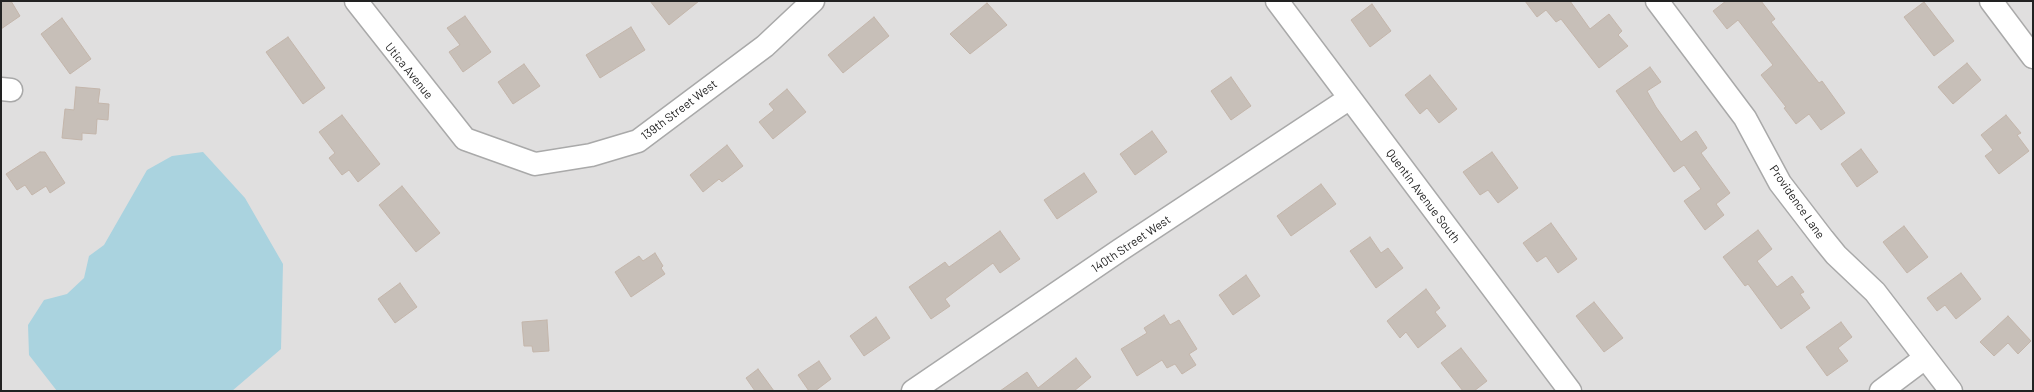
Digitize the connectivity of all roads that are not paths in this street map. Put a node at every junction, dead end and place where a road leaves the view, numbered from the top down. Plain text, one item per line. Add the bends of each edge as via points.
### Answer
1 (356, 1) edge
2 (813, 1) edge
3 (1277, 1) edge
4 (1657, 1) edge
5 (1991, 1) edge
6 (2033, 57) edge
7 (1350, 98) junction
8 (464, 139) joint
9 (1925, 358) junction
10 (914, 391) edge
11 (1570, 391) edge
12 (1881, 391) edge
13 (1951, 391) edge

1 - 8 street, Utica Avenue
2 - 8 street, 139th Street West via 765,46 638,140 590,155 535,164
3 - 7 street, Quentin Avenue South
4 - 9 street, Providence Lane via 1745,118 1786,190 1836,255 1875,292
5 - 6 street
7 - 10 street, 140th Street West
7 - 11 street, Quentin Avenue South
9 - 12 street
9 - 13 street, Providence Lane

